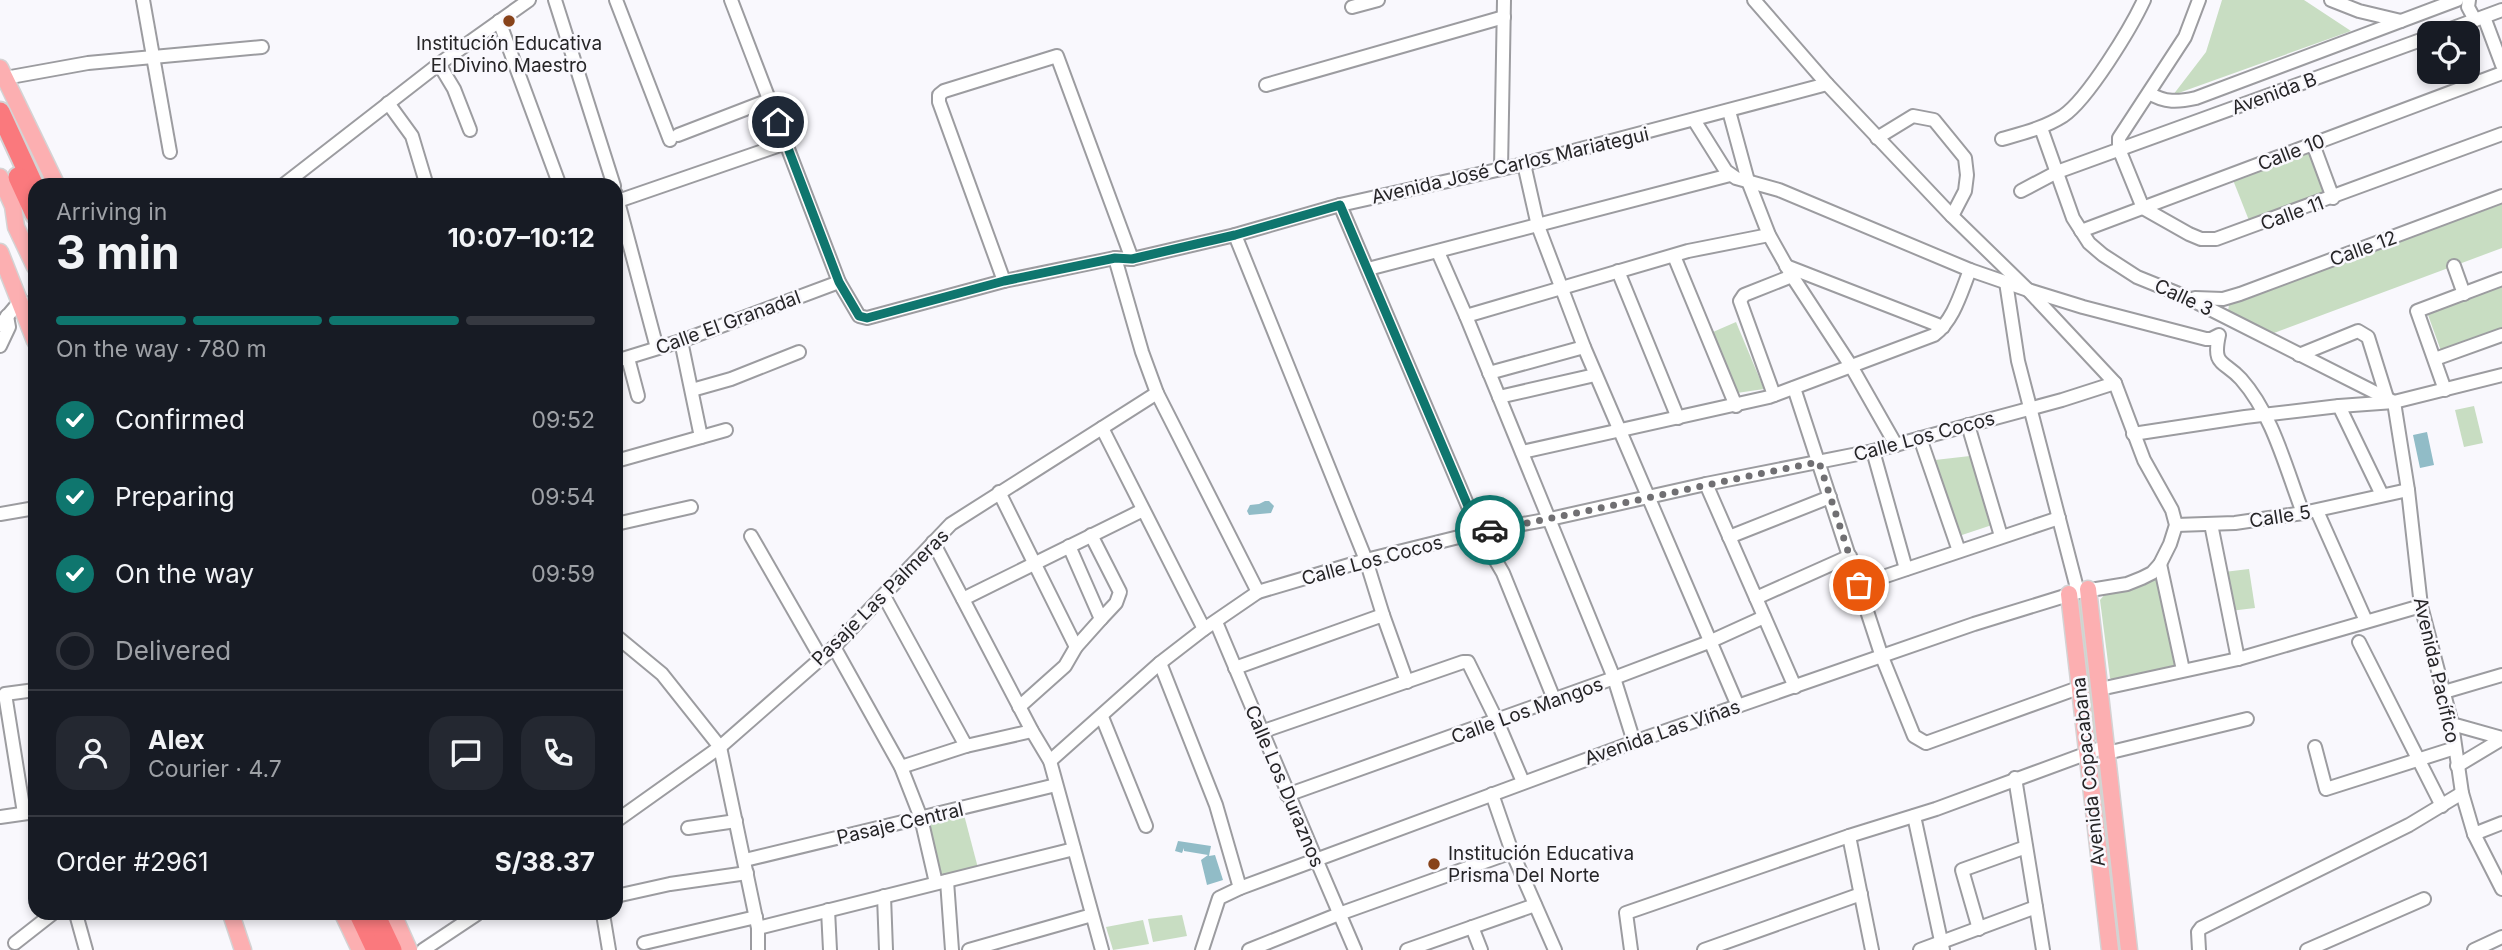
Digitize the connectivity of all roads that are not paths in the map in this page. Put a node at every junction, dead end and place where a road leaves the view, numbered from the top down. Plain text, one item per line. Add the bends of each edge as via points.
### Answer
1 (143, 0) edge
2 (529, 0) edge
3 (555, 0) edge
4 (616, 0) edge
5 (731, 0) edge
6 (1378, 0) edge
7 (1504, 0) edge
8 (1754, 0) edge
9 (2144, 0) edge
10 (2199, 0) edge
11 (2331, 0) edge
12 (2457, 0) edge
13 (2469, 0) edge
14 (1352, 7) dead end
15 (2498, 7) edge
16 (2359, 11) junction
17 (1504, 17) junction
18 (2480, 19) junction
19 (499, 20) junction
20 (2401, 21) junction
21 (2474, 21) edge
22 (2358, 36) junction
23 (2417, 41) edge
24 (262, 47) dead end
25 (153, 58) junction
26 (439, 64) junction
27 (2502, 65) edge
28 (2, 73) edge
29 (2502, 73) edge
30 (1266, 85) dead end
31 (1827, 85) junction
32 (2149, 93) junction
33 (769, 100) junction
34 (388, 103) junction
35 (1730, 111) junction
36 (0, 112) edge
37 (1694, 120) junction
38 (2041, 128) junction
39 (470, 130) dead end
40 (2502, 134) edge
41 (0, 138) edge
42 (1877, 138) junction
43 (2002, 139) dead end
44 (786, 143) junction
45 (2313, 144) junction
46 (2119, 149) junction
47 (170, 152) dead end
48 (1524, 164) junction
49 (1501, 169) junction
50 (2057, 172) junction
51 (1730, 175) junction
52 (0, 177) edge
53 (30, 178) edge
54 (54, 178) edge
55 (292, 178) edge
56 (425, 178) edge
57 (557, 178) edge
58 (611, 178) edge
59 (1748, 181) junction
60 (2021, 191) dead end
61 (623, 196) edge
62 (2502, 196) edge
63 (2333, 198) junction
64 (28, 199) edge
65 (1340, 205) junction
66 (2143, 208) junction
67 (1952, 216) junction
68 (623, 220) edge
69 (1538, 226) junction
70 (2081, 231) junction
71 (1235, 235) junction
72 (1769, 235) junction
73 (24, 244) junction
74 (28, 252) edge
75 (1438, 252) junction
76 (1, 253) edge
77 (1674, 256) junction
78 (1115, 258) junction
79 (1132, 259) junction
80 (2454, 266) dead end
81 (1368, 268) junction
82 (1970, 270) junction
83 (1618, 271) junction
84 (1789, 271) junction
85 (2502, 279) edge
86 (1004, 281) junction
87 (839, 282) junction
88 (2006, 282) junction
89 (1563, 289) junction
90 (2028, 290) junction
91 (2464, 293) junction
92 (2184, 296) junction
93 (2223, 299) junction
94 (21, 300) junction
95 (2082, 307) junction
96 (1466, 316) junction
97 (2223, 316) junction
98 (3, 320) edge
99 (28, 320) edge
100 (2062, 326) junction
101 (1943, 327) junction
102 (2219, 335) junction
103 (2502, 335) edge
104 (681, 341) junction
105 (0, 346) edge
106 (1584, 347) junction
107 (657, 348) junction
108 (799, 352) dead end
109 (2299, 355) junction
110 (2435, 359) junction
111 (623, 360) edge
112 (623, 362) edge
113 (1851, 366) junction
114 (1489, 373) junction
115 (1595, 375) junction
116 (2502, 376) edge
117 (2115, 383) junction
118 (1794, 388) junction
119 (691, 390) junction
120 (2445, 390) junction
121 (1157, 393) junction
122 (638, 396) dead end
123 (1774, 396) junction
124 (1499, 397) junction
125 (2391, 400) junction
126 (1737, 406) junction
127 (2339, 406) junction
128 (2031, 409) junction
129 (2265, 415) junction
130 (1678, 418) junction
131 (1968, 425) junction
132 (1102, 428) junction
133 (726, 430) dead end
134 (1618, 430) junction
135 (2133, 434) junction
136 (701, 437) junction
137 (1920, 438) junction
138 (1896, 445) junction
139 (1873, 451) junction
140 (1522, 452) junction
141 (623, 459) edge
142 (1819, 462) junction
143 (1706, 484) junction
144 (2408, 490) junction
145 (999, 492) junction
146 (2382, 495) junction
147 (1830, 496) junction
148 (1648, 497) junction
149 (691, 507) dead end
150 (28, 509) edge
151 (1143, 510) junction
152 (2317, 511) junction
153 (0, 513) edge
154 (2303, 513) junction
155 (2059, 518) junction
156 (1550, 519) junction
157 (623, 522) edge
158 (2211, 524) junction
159 (2176, 525) junction
160 (1479, 532) junction
161 (1091, 535) junction
162 (751, 536) dead end
163 (2001, 536) junction
164 (1730, 537) junction
165 (933, 542) junction
166 (1069, 546) junction
167 (1959, 551) junction
168 (1850, 556) junction
169 (1366, 560) junction
170 (1034, 564) junction
171 (2160, 564) junction
172 (1906, 569) junction
173 (1859, 585) junction
174 (1258, 592) junction
175 (2078, 592) junction
176 (884, 596) junction
177 (1756, 598) junction
178 (963, 599) junction
179 (2421, 606) junction
180 (1383, 615) junction
181 (1764, 617) junction
182 (1101, 619) junction
183 (2366, 621) junction
184 (1216, 622) junction
185 (1204, 629) junction
186 (623, 642) edge
187 (1709, 642) junction
188 (2359, 642) dead end
189 (834, 647) junction
190 (1076, 647) junction
191 (1882, 657) junction
192 (821, 658) junction
193 (2238, 659) junction
194 (1160, 663) junction
195 (1235, 668) junction
196 (2183, 670) junction
197 (2502, 675) edge
198 (1614, 678) junction
199 (1407, 682) junction
200 (1795, 687) junction
201 (2081, 687) junction
202 (2100, 689) junction
203 (28, 692) edge
204 (2444, 692) junction
205 (1555, 699) junction
206 (1738, 706) junction
207 (1019, 707) junction
208 (1102, 717) junction
209 (2246, 719) dead end
210 (1497, 721) junction
211 (2452, 724) junction
212 (1032, 731) junction
213 (1261, 732) junction
214 (2502, 738) edge
215 (1634, 742) junction
216 (965, 746) junction
217 (720, 747) junction
218 (2315, 747) dead end
219 (2455, 748) junction
220 (2107, 749) junction
221 (2088, 753) junction
222 (2418, 760) junction
223 (1049, 761) junction
224 (2457, 766) junction
225 (901, 767) junction
226 (2015, 778) junction
227 (1523, 782) junction
228 (1056, 785) junction
229 (2462, 793) junction
230 (1492, 794) junction
231 (1287, 795) junction
232 (28, 803) edge
233 (2442, 806) junction
234 (28, 813) edge
235 (623, 816) edge
236 (1914, 816) junction
237 (0, 817) edge
238 (921, 818) junction
239 (736, 821) junction
240 (2502, 823) edge
241 (1146, 826) dead end
242 (688, 828) dead end
243 (2474, 834) junction
244 (1849, 836) junction
245 (2026, 847) junction
246 (1074, 849) junction
247 (1512, 852) junction
248 (1318, 860) junction
249 (746, 866) junction
250 (942, 882) junction
251 (1240, 888) junction
252 (2502, 888) edge
253 (623, 894) edge
254 (1861, 894) junction
255 (884, 896) junction
256 (2424, 900) dead end
257 (1535, 905) junction
258 (2036, 906) junction
259 (828, 910) junction
260 (1339, 914) junction
261 (1092, 915) junction
262 (44, 920) edge
263 (78, 920) edge
264 (233, 920) edge
265 (346, 920) edge
266 (362, 920) edge
267 (378, 920) edge
268 (396, 920) edge
269 (468, 920) edge
270 (604, 920) edge
271 (757, 923) junction
272 (1472, 927) junction
273 (1979, 929) junction
274 (2502, 937) edge
275 (15, 943) dead end
276 (645, 943) dead end
277 (1008, 945) edge
278 (1942, 946) edge
279 (86, 950) edge
280 (243, 950) edge
281 (360, 950) edge
282 (376, 950) edge
283 (392, 950) edge
284 (409, 950) edge
285 (423, 950) edge
286 (609, 950) edge
287 (758, 950) edge
288 (830, 950) edge
289 (886, 950) edge
290 (952, 950) edge
291 (969, 950) edge
292 (1102, 950) edge
293 (1202, 950) edge
294 (1249, 950) edge
295 (1355, 950) edge
296 (1407, 950) edge
297 (1481, 950) edge
298 (1555, 950) edge
299 (1631, 950) edge
300 (1704, 950) edge
301 (1872, 950) edge
302 (1920, 950) edge
303 (2043, 950) edge
304 (2110, 950) edge
305 (2129, 950) edge
306 (2199, 950) edge
307 (2307, 950) edge
308 (2474, 950) edge

1 - 25 street
2 - 19 street
3 - 58 street
4 - 33 street via 674,138
5 - 33 street
6 - 14 street
7 - 17 street
8 - 31 street
9 - 38 street via 2081,98 2066,114
10 - 32 street via 2185,37
11 - 16 street
12 - 20 street, Avenida B
13 - 18 street via 2468,7
15 - 18 street
16 - 20 street
16 - 22 street
17 - 30 street
17 - 49 street
18 - 21 street
18 - 27 street
19 - 26 street
19 - 57 street
20 - 22 street, Avenida B
22 - 32 street, Avenida B via 2196,98 2171,102
23 - 46 street, Avenida B
24 - 25 street
25 - 28 street
25 - 47 street
26 - 34 street
26 - 39 street
28 - 54 main road
29 - 45 street, Calle 10
31 - 35 street, Avenida José Carlos Mariategui
31 - 42 street
32 - 46 street via 2119,138
33 - 44 street
34 - 55 street
34 - 56 street via 412,136
35 - 37 street, Avenida José Carlos Mariategui
35 - 59 street
36 - 53 highway
37 - 48 street, Avenida José Carlos Mariategui
37 - 51 street
38 - 43 street
38 - 50 street, Calle 3
40 - 63 street, Calle 11
41 - 64 highway
42 - 67 street
42 - 67 street via 1913,116 1934,120 1967,166 1965,191
44 - 61 street
44 - 87 street
45 - 63 street
45 - 66 street, Calle 10
46 - 50 street, Avenida B
46 - 66 street
48 - 49 street, Avenida José Carlos Mariategui
48 - 69 street
49 - 65 street, Avenida José Carlos Mariategui
50 - 60 street, Avenida B
50 - 70 street, Calle 3
51 - 59 street
51 - 69 street
52 - 73 main road
59 - 72 street
59 - 82 street
62 - 93 street, Calle 12
63 - 66 street, Calle 11 via 2216,240 2189,234
65 - 71 street, Avenida José Carlos Mariategui
65 - 81 street
66 - 70 street, Calle 10
67 - 90 street
68 - 107 street
69 - 75 street
69 - 89 street
70 - 92 street, Calle 3 via 2117,265
71 - 79 street, Avenida José Carlos Mariategui
71 - 169 street
72 - 77 street
72 - 84 street
73 - 74 main road
73 - 76 street
75 - 81 street
75 - 96 street
76 - 94 main road
77 - 83 street
77 - 126 street
78 - 79 street, Avenida José Carlos Mariategui
78 - 86 street, Avenida José Carlos Mariategui
78 - 121 street
79 - 86 street via 1057,56 939,95
80 - 91 street
81 - 160 street
82 - 88 street
82 - 101 street
83 - 89 street
83 - 130 street
84 - 101 street
84 - 113 street
84 - 123 street via 1740,300
85 - 91 street
86 - 87 street, Avenida José Carlos Mariategui via 867,318 859,316
87 - 104 street, Calle El Granadal
88 - 90 street
88 - 128 street
89 - 96 street
89 - 106 street
90 - 95 street
90 - 100 street
91 - 110 street via 2417,311
92 - 93 street, Calle 12
92 - 97 street, Calle 3
93 - 97 street
94 - 98 street
94 - 99 main road
95 - 100 street
95 - 102 street via 2206,339
96 - 114 street
97 - 102 street
97 - 109 street, Calle 3
98 - 105 street via 9,327
100 - 117 street
101 - 113 street via 1934,335
102 - 129 street via 2217,354 2222,363 2240,377
103 - 110 street
104 - 107 street, Calle El Granadal
104 - 119 street
106 - 114 street
106 - 115 street
107 - 111 street, Calle El Granadal
108 - 119 street
109 - 125 street, Calle 3
109 - 125 street, Avenida Pacífico via 2358,331 2364,333
110 - 120 street
112 - 122 street
113 - 118 street
113 - 138 street
114 - 124 street
115 - 124 street
115 - 134 street
116 - 120 street
117 - 128 street, Calle Los Cocos
117 - 135 street
118 - 123 street
118 - 142 street
119 - 136 street
120 - 125 street
121 - 132 street, Pasaje Las Palmeras
121 - 174 street
123 - 126 street
124 - 140 street
125 - 127 street
125 - 144 street, Avenida Pacífico
126 - 130 street
127 - 129 street
127 - 146 street
128 - 131 street, Calle Los Cocos
128 - 155 street
129 - 135 street
129 - 154 street
130 - 134 street
131 - 137 street, Calle Los Cocos
131 - 163 street
132 - 145 street, Pasaje Las Palmeras
132 - 151 street
133 - 136 street
134 - 140 street
134 - 148 street
135 - 159 street
136 - 141 street
137 - 138 street, Calle Los Cocos
137 - 167 street
138 - 139 street, Calle Los Cocos
139 - 142 street, Calle Los Cocos
139 - 172 street
140 - 156 street
142 - 143 street, Calle Los Cocos
142 - 147 street
143 - 148 street, Calle Los Cocos
143 - 164 street
144 - 146 street, Calle 5
144 - 179 street, Avenida Pacífico
145 - 165 street, Pasaje Las Palmeras
145 - 170 street
146 - 152 street, Calle 5
147 - 164 street
147 - 168 street
148 - 156 street, Calle Los Cocos
148 - 187 street
149 - 157 street
150 - 153 street
151 - 161 street
151 - 185 street
152 - 154 street, Calle 5
152 - 183 street
154 - 158 street, Calle 5
155 - 163 street
155 - 175 street
156 - 160 street, Calle Los Cocos
156 - 198 street
158 - 159 street, Calle 5
158 - 193 street
159 - 171 street
160 - 169 street, Calle Los Cocos
160 - 205 street via 1503,573
161 - 166 street
161 - 182 street via 1120,592
162 - 192 street
163 - 167 street
164 - 177 street
165 - 176 street, Pasaje Las Palmeras
165 - 178 street
166 - 170 street
166 - 182 street
167 - 172 street
168 - 173 street
168 - 177 street
169 - 174 street, Calle Los Cocos
169 - 180 street
170 - 178 street
170 - 190 street
171 - 175 street, Avenida Las Viñas via 2142,579
171 - 196 street
172 - 173 street
173 - 191 street
174 - 184 street, Calle Los Cocos
175 - 191 street, Avenida Las Viñas
175 - 201 main road, Avenida Copacabana
175 - 202 main road, Avenida Copacabana
176 - 189 street, Pasaje Las Palmeras
176 - 216 street
177 - 181 street
178 - 207 street
179 - 183 street
179 - 204 street, Avenida Pacífico
180 - 195 street
180 - 199 street
181 - 187 street, Calle Los Mangos
181 - 200 street
182 - 190 street
183 - 193 street
184 - 185 street, Calle Los Cocos
184 - 195 street, Calle Los Duraznos
185 - 194 street, Calle Los Cocos
186 - 217 street via 662,674
187 - 198 street, Calle Los Mangos
187 - 206 street
188 - 222 street
189 - 192 street, Pasaje Las Palmeras
189 - 225 street
190 - 207 street via 1065,666
191 - 200 street, Avenida Las Viñas
191 - 201 street via 1914,736 1926,743
192 - 217 street, Pasaje Las Palmeras
193 - 196 street
194 - 208 street, Calle Los Cocos
194 - 251 street via 1216,805
195 - 213 street, Calle Los Duraznos
196 - 202 street
197 - 204 street
198 - 205 street, Calle Los Mangos
198 - 215 street
199 - 210 street via 1468,662
199 - 213 street
200 - 206 street, Avenida Las Viñas
201 - 221 main road, Avenida Copacabana
202 - 220 main road, Avenida Copacabana
203 - 232 street via 5,694
204 - 211 street, Avenida Pacífico
205 - 210 street, Calle Los Mangos
206 - 215 street, Avenida Las Viñas
207 - 212 street
208 - 223 street, Calle Los Cocos
208 - 241 street
209 - 220 street
210 - 227 street
210 - 231 street, Calle Los Mangos
211 - 214 street
211 - 219 street, Avenida Pacífico
212 - 216 street
212 - 223 street
213 - 231 street, Calle Los Duraznos
214 - 224 street
215 - 227 street, Avenida Las Viñas
216 - 225 street
217 - 235 street, Pasaje Las Palmeras
217 - 239 street
218 - 222 street via 2326,789
219 - 222 street
219 - 224 street, Avenida Pacífico
220 - 221 street
220 - 305 main road, Avenida Copacabana
221 - 226 street
221 - 304 main road, Avenida Copacabana
222 - 233 street
223 - 228 street
224 - 229 street, Avenida Pacífico
225 - 238 street
226 - 236 street
226 - 245 street
227 - 230 street, Avenida Las Viñas
228 - 238 street, Pasaje Central
228 - 246 street
229 - 233 street
229 - 243 street, Avenida Pacífico
230 - 247 street
230 - 248 street, Avenida Las Viñas
231 - 248 street, Calle Los Duraznos
233 - 306 street via 2201,928
234 - 237 street
236 - 244 street
236 - 278 street
238 - 249 street, Pasaje Central
238 - 250 street
239 - 242 street
239 - 249 street
240 - 243 street
243 - 252 street, Avenida Pacífico
244 - 254 street
244 - 299 street via 1626,913
245 - 258 street
245 - 273 street via 1962,870
246 - 250 street
246 - 261 street
247 - 257 street
247 - 260 street
248 - 251 street, Avenida Las Viñas
248 - 260 street, Calle Los Duraznos
249 - 253 street, Pasaje Central
249 - 271 street
250 - 255 street
250 - 290 street
251 - 293 street, Avenida Las Viñas via 1220,898
254 - 300 street
254 - 301 street
255 - 259 street
255 - 289 street
256 - 307 street
257 - 272 street
257 - 298 street
258 - 273 street
258 - 303 street
259 - 271 street
259 - 288 street
260 - 294 street
260 - 295 street, Calle Los Duraznos
261 - 277 street
261 - 292 street
262 - 275 street
263 - 279 street
264 - 280 main road
265 - 281 main road
266 - 282 highway
267 - 283 highway
268 - 284 main road
269 - 285 street
270 - 286 street
271 - 276 street
271 - 287 street
272 - 296 street
272 - 297 street
273 - 278 street
274 - 308 street
277 - 291 street
278 - 302 street

